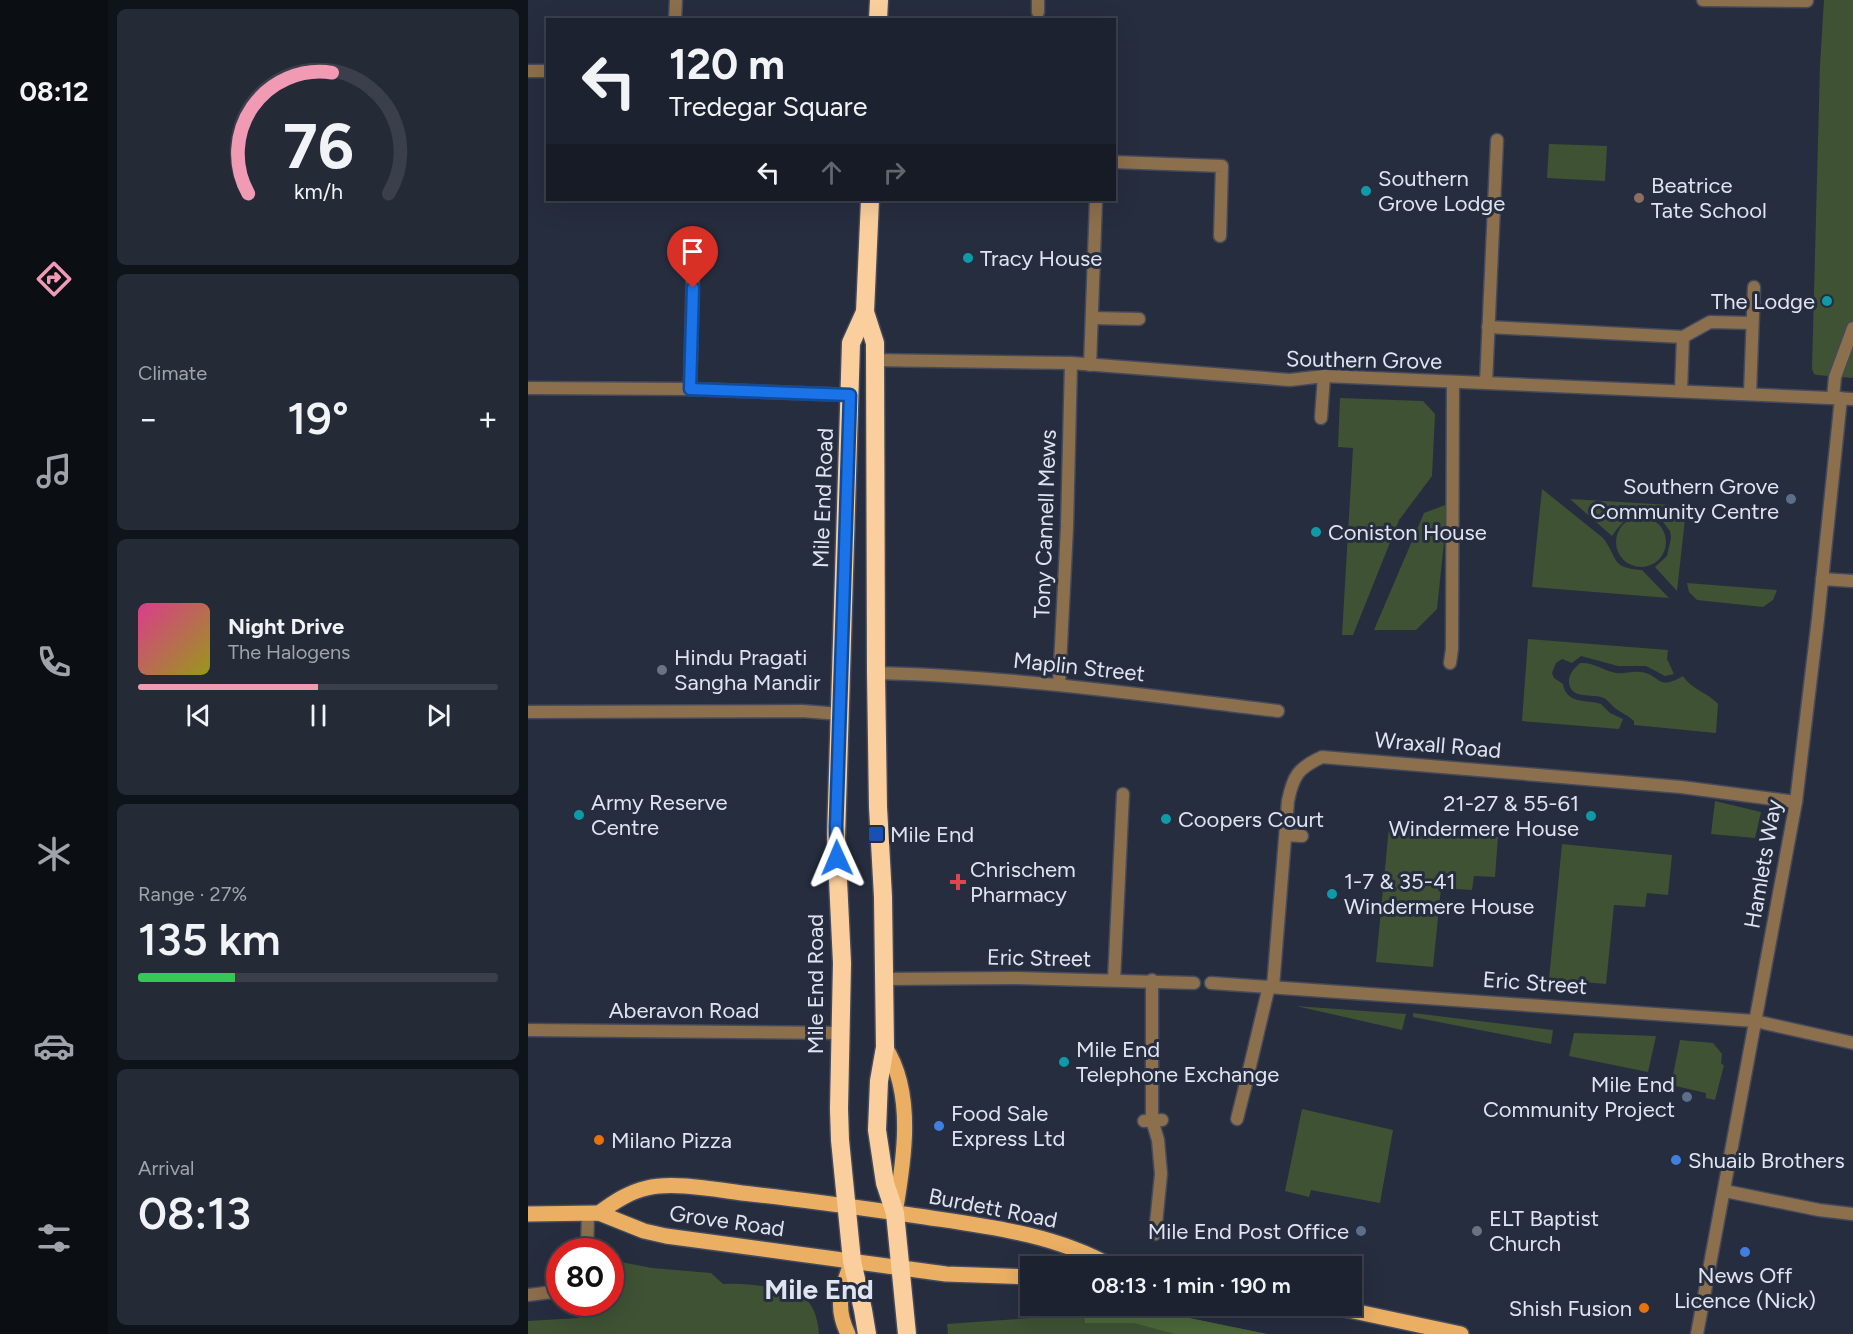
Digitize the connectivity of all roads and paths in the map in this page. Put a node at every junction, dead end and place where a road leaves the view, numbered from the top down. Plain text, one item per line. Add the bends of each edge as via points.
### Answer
1 (676, 0) edge
2 (879, 0) edge
3 (1703, 0) edge
4 (1807, 1) edge
5 (675, 18) edge
6 (878, 18) edge
7 (528, 71) edge
8 (546, 71) edge
9 (1497, 140) dead end
10 (1116, 162) edge
11 (870, 201) edge
12 (1096, 201) edge
13 (1220, 236) dead end
14 (693, 269) dead end
15 (1754, 287) dead end
16 (865, 312) junction
17 (1092, 318) junction
18 (1139, 318) dead end
19 (1752, 323) junction
20 (1488, 327) junction
21 (1853, 328) edge
22 (1683, 337) junction
23 (874, 360) junction
24 (1071, 363) junction
25 (1090, 365) junction
26 (1324, 376) junction
27 (1453, 382) junction
28 (1486, 383) junction
29 (528, 388) edge
30 (690, 389) junction
31 (1680, 391) junction
32 (1750, 394) junction
33 (850, 395) junction
34 (1842, 398) edge
35 (1321, 418) dead end
36 (1822, 579) junction
37 (1853, 581) edge
38 (1449, 663) dead end
39 (876, 673) junction
40 (1059, 685) junction
41 (1278, 711) dead end
42 (528, 712) edge
43 (840, 714) junction
44 (1123, 794) dead end
45 (1796, 802) junction
46 (1286, 835) junction
47 (1302, 836) dead end
48 (883, 979) junction
49 (1114, 980) junction
50 (1152, 980) junction
51 (1194, 983) dead end
52 (1211, 983) dead end
53 (1271, 987) junction
54 (1755, 1021) junction
55 (528, 1030) edge
56 (840, 1033) junction
57 (1853, 1043) edge
58 (885, 1047) junction
59 (1237, 1119) dead end
60 (1725, 1191) junction
61 (855, 1206) junction
62 (594, 1212) junction
63 (895, 1213) junction
64 (528, 1214) edge
65 (1853, 1214) edge
66 (1155, 1234) dead end
67 (589, 1238) edge
68 (1093, 1256) edge
69 (852, 1261) junction
70 (901, 1269) junction
71 (1020, 1276) edge
72 (546, 1293) edge
73 (528, 1295) edge
74 (1362, 1313) edge
75 (848, 1334) edge
76 (867, 1334) edge
77 (907, 1334) edge
78 (1461, 1334) edge
79 (1697, 1334) edge

1 - 5 street
2 - 6 highway
3 - 4 street
7 - 8 street
9 - 20 street
10 - 13 street via 1222,166
11 - 16 highway, Mile End Road
12 - 17 street
14 - 30 street
15 - 19 street
16 - 23 highway, Mile End Road via 875,343
16 - 33 highway, Mile End Road via 851,342
17 - 18 street
17 - 25 street
19 - 22 street via 1710,322
19 - 32 street
20 - 22 street
20 - 28 street
21 - 34 street, Hamlets Way via 1835,376
22 - 31 street
23 - 24 street, Southern Grove
23 - 39 highway, Mile End Road
24 - 25 street, Southern Grove
24 - 40 street, Tony Cannell Mews
25 - 26 street, Southern Grove via 1290,381
26 - 27 street, Southern Grove
26 - 35 street
27 - 28 street, Southern Grove
27 - 38 street
28 - 31 street, Southern Grove
29 - 30 street
30 - 33 street
31 - 32 street, Southern Grove
32 - 34 street, Southern Grove
33 - 43 highway, Mile End Road
34 - 36 street, Hamlets Way
36 - 37 street
36 - 45 street, Hamlets Way
39 - 40 street, Maplin Street
39 - 48 highway, Mile End Road
40 - 41 street, Maplin Street
42 - 43 street
43 - 56 highway, Mile End Road via 836,838 842,963
44 - 49 street
45 - 46 street, Wraxall Road via 1681,787 1322,757 1303,767 1292,780
45 - 54 street, Hamlets Way
46 - 47 street
46 - 53 street, Wraxall Road
48 - 49 street, Eric Street
48 - 58 highway, Mile End Road
49 - 50 street, Eric Street
50 - 51 street, Eric Street
50 - 66 street via 1153,1120 1161,1174
52 - 53 street, Eric Street
53 - 54 street, Eric Street
53 - 59 street, Wraxall Road
54 - 57 street, Eric Street
54 - 60 street, Hamlets Way
55 - 56 street, Aberavon Road
56 - 61 highway, Mile End Road via 840,1140
58 - 63 highway, Mile End Road via 877,1131 885,1183
58 - 63 main road via 897,1074 903,1106 902,1162
60 - 65 street
60 - 79 street, Hamlets Way
61 - 62 main road, Grove Road via 667,1185 622,1197
61 - 63 main road, Burdett Road
61 - 69 highway, Mile End Road
62 - 64 main road, Grove Road
62 - 67 street
62 - 69 main road, Grove Road via 666,1236
63 - 68 main road, Burdett Road via 999,1228 1050,1240
63 - 70 highway, Mile End Road
69 - 70 main road
69 - 75 main road via 839,1300
69 - 76 highway, Mile End Road
70 - 71 main road
70 - 77 highway, Mile End Road
72 - 73 street
74 - 78 main road

